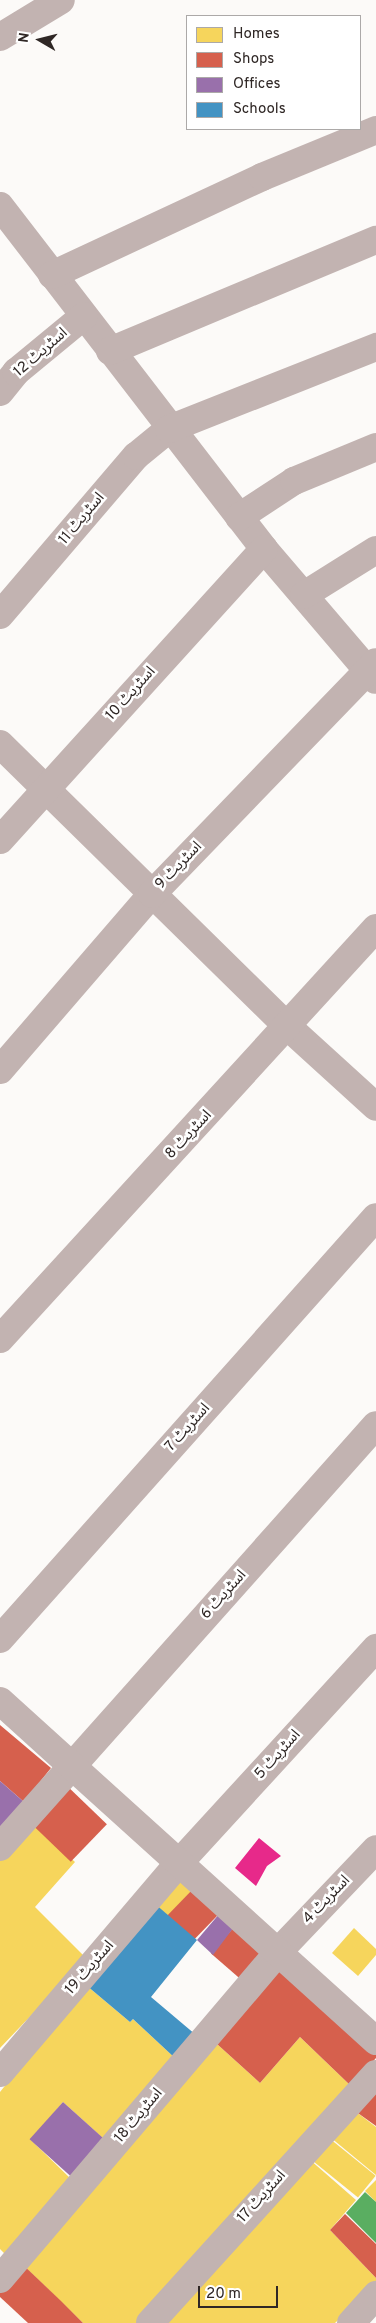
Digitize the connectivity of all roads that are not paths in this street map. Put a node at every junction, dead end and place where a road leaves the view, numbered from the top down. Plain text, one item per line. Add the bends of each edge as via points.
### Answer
1 (61, 0) edge
2 (0, 37) edge
3 (376, 130) edge
4 (0, 206) edge
5 (376, 240) edge
6 (52, 275) junction
7 (84, 316) junction
8 (376, 347) edge
9 (110, 351) junction
10 (0, 392) edge
11 (169, 429) junction
12 (376, 447) edge
13 (240, 517) junction
14 (264, 549) junction
15 (376, 550) edge
16 (304, 596) junction
17 (0, 614) edge
18 (373, 670) edge
19 (0, 744) edge
20 (46, 789) junction
21 (0, 840) edge
22 (152, 894) junction
23 (376, 928) edge
24 (287, 1026) junction
25 (0, 1070) edge
26 (376, 1107) edge
27 (376, 1217) edge
28 (0, 1339) edge
29 (376, 1425) edge
30 (0, 1639) edge
31 (376, 1648) edge
32 (0, 1701) edge
33 (71, 1765) junction
34 (0, 1847) edge
35 (376, 1849) edge
36 (179, 1863) junction
37 (278, 1952) junction
38 (376, 2041) edge
39 (0, 2073) edge
40 (376, 2074) edge
41 (0, 2280) edge
42 (376, 2294) edge
43 (150, 2323) edge
44 (351, 2323) edge

1 - 2 street
3 - 6 street via 262,177
4 - 6 street
5 - 9 street
6 - 7 street
7 - 9 street
7 - 10 street, اسٹریٹ 12 via 16,372
8 - 11 street, اسٹریٹ 11
9 - 11 street
11 - 13 street
11 - 17 street, اسٹریٹ 11 via 136,456
12 - 13 street via 294,481
13 - 14 street
14 - 16 street
14 - 20 street, اسٹریٹ 10
15 - 16 street
16 - 18 street
18 - 22 street, اسٹریٹ 9
19 - 20 street
20 - 21 street, اسٹریٹ 10
20 - 22 street
22 - 24 street
22 - 25 street, اسٹریٹ 9
23 - 24 street, اسٹریٹ 8
24 - 26 street
24 - 28 street, اسٹریٹ 8
27 - 30 street, اسٹریٹ 7
29 - 33 street, اسٹریٹ 6
31 - 36 street, اسٹریٹ 5
32 - 33 street
33 - 34 street, اسٹریٹ 6
33 - 36 street
35 - 37 street, اسٹریٹ 4
36 - 37 street
36 - 39 street, اسٹریٹ 19
37 - 38 street
37 - 41 street, اسٹریٹ 18
40 - 43 street, اسٹریٹ 17
42 - 44 street

